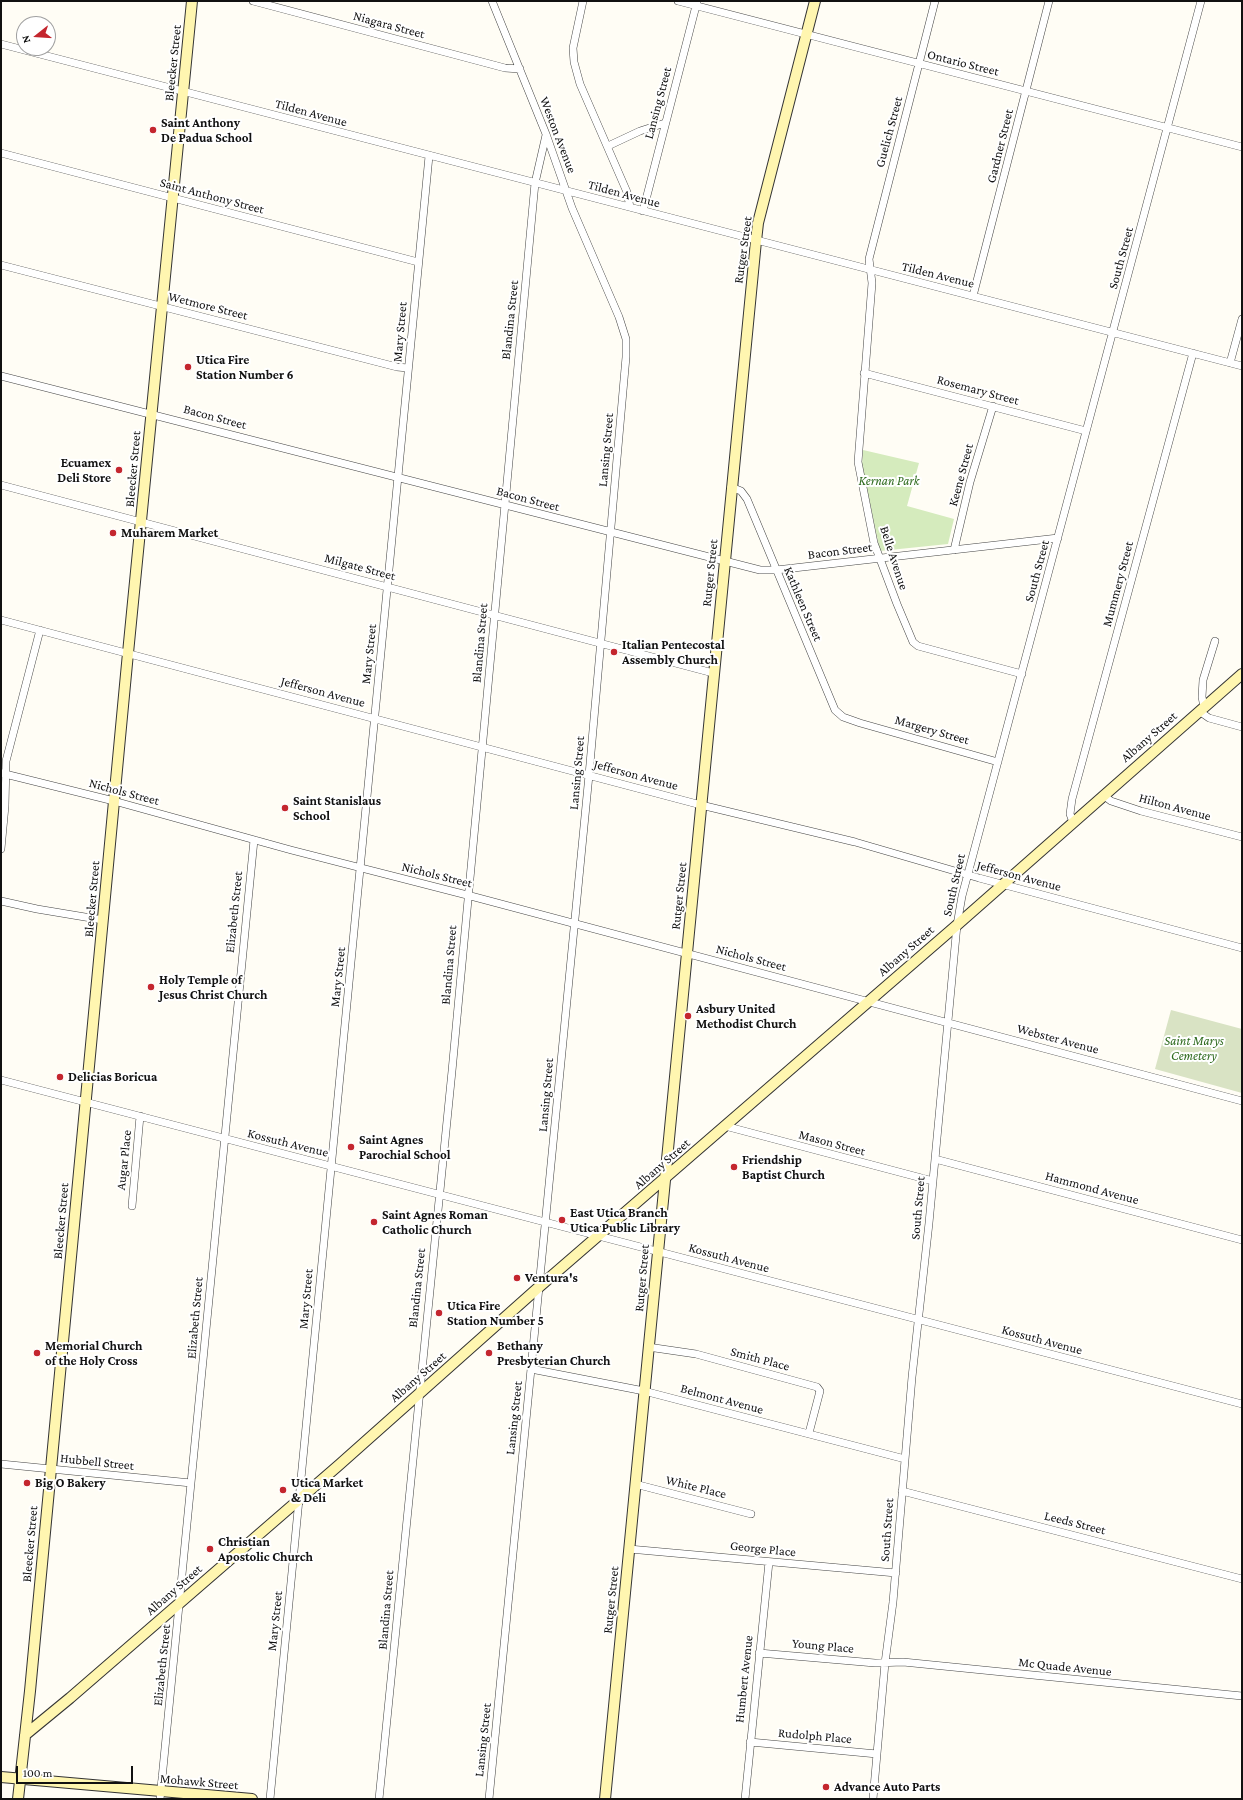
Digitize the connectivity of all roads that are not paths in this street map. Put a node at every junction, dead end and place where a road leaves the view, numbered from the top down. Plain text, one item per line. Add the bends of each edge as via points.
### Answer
1 (192, 1) edge
2 (253, 1) edge
3 (492, 1) edge
4 (583, 1) edge
5 (678, 1) edge
6 (815, 1) edge
7 (936, 1) edge
8 (1049, 1) edge
9 (1201, 1) edge
10 (697, 3) edge
11 (807, 34) junction
12 (1, 44) edge
13 (919, 64) junction
14 (520, 69) junction
15 (1026, 91) junction
16 (183, 92) junction
17 (666, 123) junction
18 (1168, 128) junction
19 (546, 134) junction
20 (608, 146) junction
21 (1242, 147) edge
22 (1, 153) edge
23 (429, 156) junction
24 (535, 183) junction
25 (566, 191) junction
26 (172, 198) junction
27 (630, 207) junction
28 (643, 211) junction
29 (756, 241) junction
30 (418, 262) junction
31 (1, 265) edge
32 (870, 269) junction
33 (972, 296) junction
34 (162, 306) junction
35 (1242, 319) edge
36 (1113, 332) junction
37 (1192, 352) junction
38 (1230, 363) junction
39 (1242, 366) edge
40 (408, 368) junction
41 (864, 373) junction
42 (1, 376) edge
43 (623, 393) joint
44 (993, 406) junction
45 (151, 413) junction
46 (1086, 431) junction
47 (398, 477) junction
48 (1, 485) edge
49 (732, 486) junction
50 (504, 506) junction
51 (141, 521) junction
52 (611, 533) junction
53 (1058, 538) junction
54 (954, 550) junction
55 (879, 558) junction
56 (724, 561) junction
57 (776, 570) junction
58 (387, 586) junction
59 (494, 614) junction
60 (1, 620) edge
61 (40, 630) junction
62 (1215, 641) dead end
63 (601, 643) junction
64 (128, 653) junction
65 (713, 673) junction
66 (1022, 674) junction
67 (1242, 674) edge
68 (1202, 709) junction
69 (374, 719) junction
70 (860, 723) joint
71 (1242, 727) edge
72 (482, 747) junction
73 (998, 762) junction
74 (3, 774) edge
75 (589, 775) junction
76 (1103, 795) junction
77 (114, 801) junction
78 (701, 805) junction
79 (1073, 822) junction
80 (1242, 838) edge
81 (254, 840) junction
82 (1, 849) edge
83 (360, 868) junction
84 (968, 875) junction
85 (1003, 884) junction
86 (467, 895) junction
87 (1, 901) edge
88 (103, 920) junction
89 (574, 924) junction
90 (957, 924) junction
91 (1242, 948) edge
92 (686, 953) junction
93 (867, 1002) junction
94 (947, 1024) junction
95 (1, 1080) edge
96 (1242, 1101) edge
97 (86, 1102) junction
98 (140, 1116) junction
99 (725, 1126) junction
100 (224, 1139) junction
101 (935, 1159) junction
102 (332, 1166) junction
103 (664, 1180) junction
104 (933, 1180) junction
105 (439, 1194) junction
106 (132, 1206) dead end
107 (546, 1223) junction
108 (598, 1236) junction
109 (1242, 1240) edge
110 (657, 1252) junction
111 (539, 1287) junction
112 (918, 1320) junction
113 (648, 1347) junction
114 (531, 1369) junction
115 (644, 1391) junction
116 (419, 1393) junction
117 (1242, 1404) edge
118 (809, 1433) junction
119 (905, 1459) junction
120 (1, 1464) edge
121 (51, 1469) junction
122 (191, 1483) junction
123 (635, 1484) junction
124 (902, 1491) junction
125 (299, 1499) junction
126 (751, 1514) dead end
127 (629, 1549) junction
128 (768, 1562) junction
129 (896, 1573) junction
130 (1242, 1579) edge
131 (180, 1602) junction
132 (759, 1654) junction
133 (885, 1662) junction
134 (1242, 1696) edge
135 (25, 1735) junction
136 (750, 1742) junction
137 (877, 1754) junction
138 (1, 1777) edge
139 (20, 1779) junction
140 (161, 1795) edge
141 (18, 1799) edge
142 (252, 1799) edge
143 (270, 1799) edge
144 (379, 1799) edge
145 (489, 1799) edge
146 (604, 1799) edge
147 (744, 1799) edge
148 (873, 1799) edge

1 - 16 street, Bleecker Street
2 - 14 street, Niagara Street via 505,68
3 - 14 street, Weston Avenue
4 - 20 street via 573,48 574,62 580,84
5 - 10 street, Ontario Street
6 - 11 street, Rutger Street
7 - 13 street, Guelich Street
8 - 15 street, Gardner Street
9 - 18 street, South Street
10 - 11 street, Ontario Street
10 - 17 street, Lansing Street
11 - 13 street, Ontario Street
11 - 29 street, Rutger Street via 766,192
12 - 16 street, Tilden Avenue
13 - 15 street, Ontario Street
13 - 32 street, Guelich Street via 869,259
14 - 19 street, Weston Avenue
15 - 18 street, Ontario Street
15 - 33 street, Gardner Street
16 - 23 street, Tilden Avenue
16 - 26 street, Bleecker Street
17 - 20 street via 640,131
17 - 28 street, Lansing Street
18 - 21 street, Ontario Street
18 - 36 street, South Street
19 - 24 street, Blandina Street
19 - 25 street, Weston Avenue
20 - 27 street via 627,192
22 - 26 street, Saint Anthony Street
23 - 24 street, Tilden Avenue
23 - 30 street, Mary Street
24 - 25 street, Tilden Avenue
24 - 50 street, Blandina Street
25 - 27 street, Tilden Avenue
25 - 43 street, Weston Avenue via 626,339
26 - 30 street, Saint Anthony Street
26 - 34 street, Bleecker Street
27 - 28 street, Tilden Avenue
28 - 29 street, Tilden Avenue
29 - 32 street, Tilden Avenue
29 - 49 street, Rutger Street
30 - 40 street, Mary Street
31 - 34 street, Wetmore Street
32 - 33 street, Tilden Avenue
32 - 41 street, Belle Avenue via 872,283
33 - 36 street, Tilden Avenue
34 - 40 street, Wetmore Street
34 - 45 street, Bleecker Street
35 - 38 street
36 - 37 street, Tilden Avenue
36 - 46 street, South Street
37 - 38 street, Tilden Avenue
37 - 79 street, Mummery Street via 1072,799 1070,814
38 - 39 street, Tilden Avenue
40 - 47 street, Mary Street
41 - 44 street, Rosemary Street
41 - 55 street, Belle Avenue via 858,462
42 - 45 street, Bacon Street
43 - 52 street, Lansing Street
44 - 46 street, Rosemary Street
44 - 54 street, Keene Street via 970,482
45 - 47 street, Bacon Street
45 - 51 street, Bleecker Street
46 - 53 street, South Street
47 - 50 street, Bacon Street
47 - 58 street, Mary Street
48 - 51 street, Milgate Street
49 - 56 street, Rutger Street
49 - 57 street, Kathleen Street via 741,490 747,499
50 - 52 street, Bacon Street
50 - 59 street, Blandina Street
51 - 58 street, Milgate Street
51 - 64 street, Bleecker Street
52 - 56 street, Bacon Street
52 - 63 street, Lansing Street
53 - 54 street, Bacon Street
53 - 66 street, South Street
54 - 55 street, Bacon Street
55 - 57 street, Bacon Street
55 - 66 street, Belle Avenue via 913,642 918,646
56 - 57 street, Bacon Street via 760,570
56 - 65 street, Rutger Street
57 - 70 street, Kathleen Street via 836,710
58 - 59 street, Milgate Street
58 - 69 street, Mary Street
59 - 63 street, Milgate Street
59 - 72 street, Blandina Street
60 - 61 street, Jefferson Avenue
61 - 64 street, Jefferson Avenue
61 - 74 street
62 - 68 street via 1203,680
63 - 65 street, Milgate Street
63 - 75 street, Lansing Street
64 - 69 street, Jefferson Avenue
64 - 77 street, Bleecker Street
65 - 78 street, Rutger Street
66 - 73 street, South Street
67 - 68 street, Albany Street
68 - 71 street via 1209,718
68 - 76 street, Albany Street
69 - 72 street, Jefferson Avenue
69 - 83 street, Mary Street
70 - 73 street, Margery Street
72 - 75 street, Jefferson Avenue
72 - 86 street, Blandina Street
73 - 84 street, South Street
74 - 77 street, Nichols Street
74 - 82 street via 6,806
75 - 78 street, Jefferson Avenue
75 - 89 street, Lansing Street
76 - 79 street, Albany Street
76 - 80 street, Hilton Avenue via 1110,801 1135,809
77 - 81 street, Nichols Street
77 - 88 street, Bleecker Street
78 - 84 street, Jefferson Avenue via 855,842
78 - 92 street, Rutger Street
79 - 85 street, Albany Street
81 - 83 street, Nichols Street
81 - 100 street, Elizabeth Street
83 - 86 street, Nichols Street
83 - 102 street, Mary Street
84 - 85 street, Jefferson Avenue
84 - 90 street, South Street
85 - 90 street, Albany Street
85 - 91 street, Jefferson Avenue
86 - 89 street, Nichols Street
86 - 105 street, Blandina Street
87 - 88 street
88 - 97 street, Bleecker Street
89 - 92 street, Nichols Street
89 - 107 street, Lansing Street
90 - 93 street, Albany Street
90 - 94 street, South Street
92 - 93 street, Nichols Street
92 - 103 street, Rutger Street
93 - 94 street, Webster Avenue
93 - 99 street, Albany Street
94 - 96 street, Webster Avenue
94 - 101 street, South Street
95 - 97 street, Kossuth Avenue
97 - 98 street, Kossuth Avenue
97 - 121 street, Bleecker Street
98 - 100 street, Kossuth Avenue
98 - 106 street, Augar Place
99 - 103 street, Albany Street
99 - 104 street, Mason Street
100 - 102 street, Kossuth Avenue
100 - 122 street, Elizabeth Street
101 - 104 street, South Street
101 - 109 street, Hammond Avenue
102 - 105 street, Kossuth Avenue
102 - 125 street, Mary Street
103 - 108 street, Albany Street
103 - 110 street, Rutger Street
104 - 112 street, South Street
105 - 107 street, Kossuth Avenue
105 - 116 street, Blandina Street
107 - 108 street, Kossuth Avenue
107 - 111 street, Lansing Street
108 - 110 street, Kossuth Avenue
108 - 111 street, Albany Street
110 - 112 street, Kossuth Avenue
110 - 113 street, Rutger Street
111 - 114 street, Lansing Street
111 - 116 street, Albany Street
112 - 117 street, Kossuth Avenue
112 - 119 street, South Street
113 - 115 street, Rutger Street
113 - 118 street, Smith Place via 696,1354 817,1387 820,1391
114 - 115 street, Belmont Avenue
114 - 145 street, Lansing Street
115 - 118 street, Belmont Avenue
115 - 123 street, Rutger Street
116 - 125 street, Albany Street
116 - 144 street, Blandina Street
118 - 119 street, Belmont Avenue
119 - 124 street, South Street
120 - 121 street, Hubbell Street
121 - 122 street, Hubbell Street
121 - 135 street, Bleecker Street
122 - 131 street, Elizabeth Street
123 - 126 street, White Place
123 - 127 street, Rutger Street
124 - 129 street, South Street
124 - 130 street, Leeds Street
125 - 131 street, Albany Street
125 - 143 street, Mary Street
127 - 128 street, George Place
127 - 146 street, Rutger Street
128 - 129 street, George Place
128 - 132 street, Humbert Avenue
129 - 133 street, South Street
131 - 135 street, Albany Street
131 - 140 street, Elizabeth Street
132 - 133 street, Young Place
132 - 136 street, Humbert Avenue
133 - 134 street, Mc Quade Avenue
133 - 137 street, South Street
135 - 139 street, Bleecker Street
136 - 137 street, Rudolph Place
136 - 147 street, Humbert Avenue
137 - 148 street, South Street
138 - 139 street, Mohawk Street
139 - 140 street, Mohawk Street
139 - 141 street, Bleecker Street
140 - 142 street, Mohawk Street

